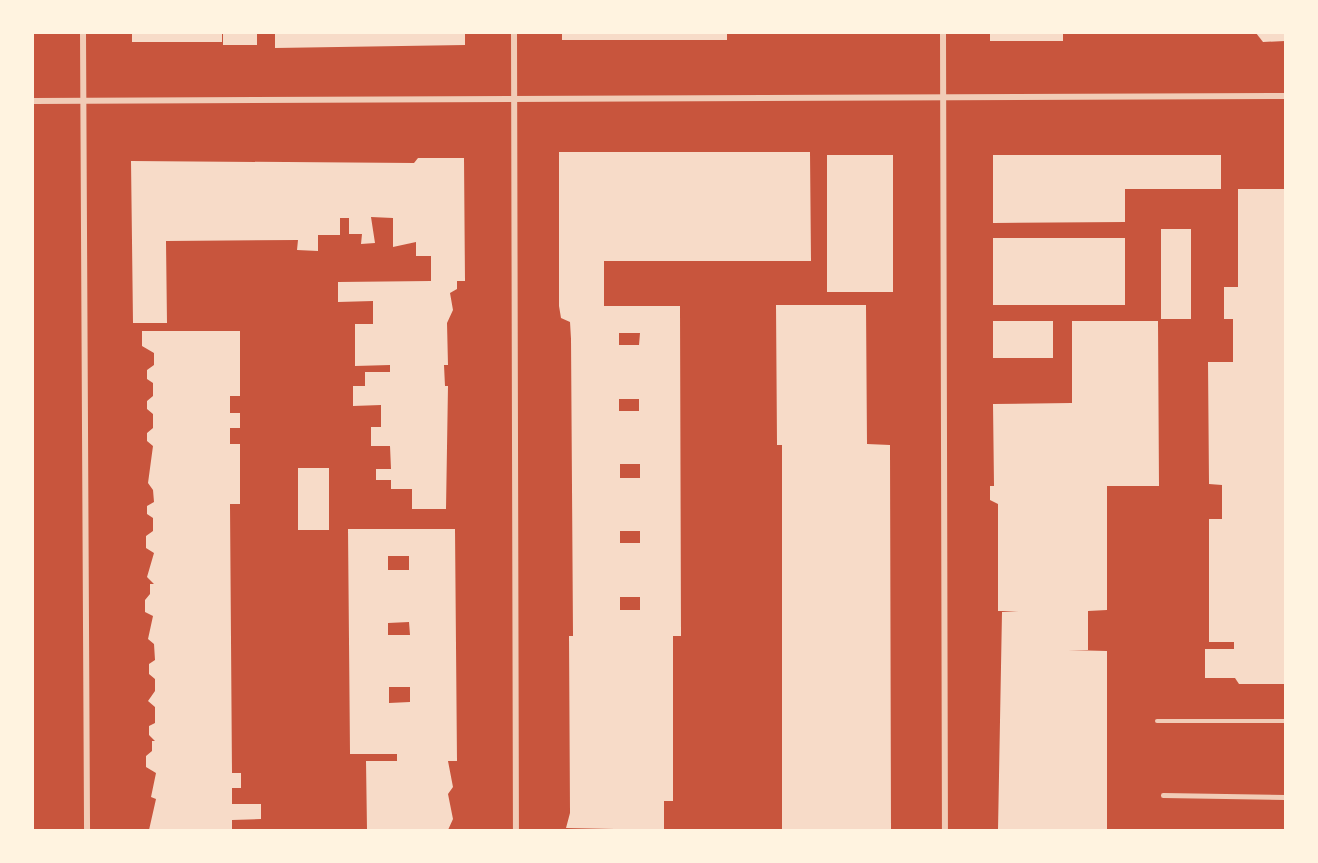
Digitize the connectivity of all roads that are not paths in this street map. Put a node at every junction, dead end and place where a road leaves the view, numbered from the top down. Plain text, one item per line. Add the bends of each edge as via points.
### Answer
1 (83, 33) edge
2 (513, 33) edge
3 (943, 33) edge
4 (1285, 96) edge
5 (943, 97) junction
6 (513, 99) junction
7 (33, 101) edge
8 (83, 101) junction
9 (1157, 721) dead end
10 (1285, 721) edge
11 (1163, 795) dead end
12 (1285, 797) edge
13 (87, 830) edge
14 (516, 830) edge
15 (945, 830) edge

1 - 8 street
2 - 6 street
3 - 5 street
4 - 5 street
5 - 6 street
5 - 15 street
6 - 8 street
6 - 14 street
7 - 8 street
8 - 13 street
9 - 10 lane
11 - 12 lane

